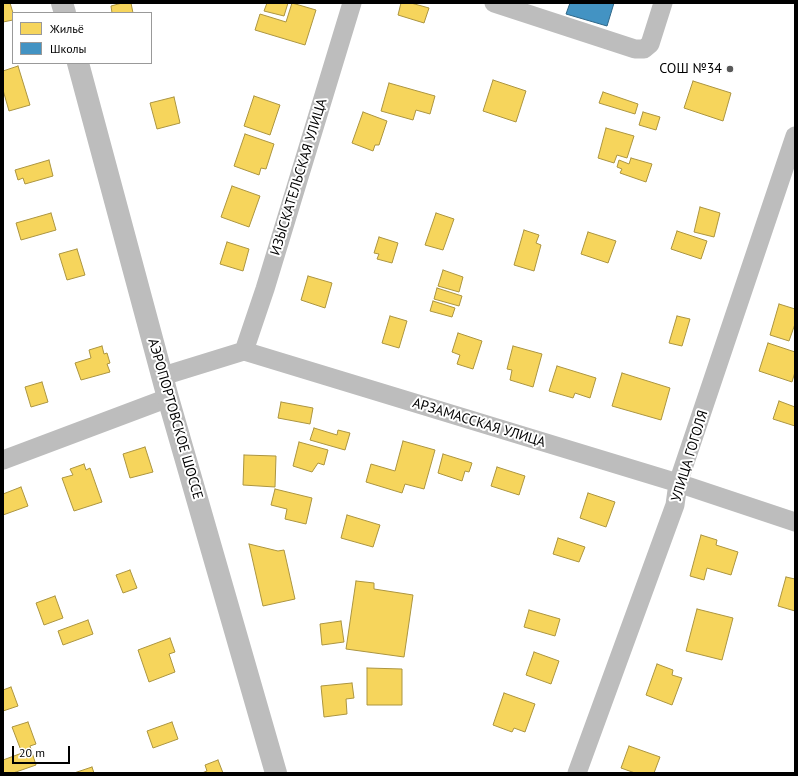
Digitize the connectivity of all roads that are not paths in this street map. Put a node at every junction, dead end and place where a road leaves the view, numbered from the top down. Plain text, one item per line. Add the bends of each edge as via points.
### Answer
1 (352, 3) edge
2 (494, 3) edge
3 (663, 3) edge
4 (78, 64) edge
5 (795, 136) edge
6 (244, 351) junction
7 (163, 376) junction
8 (168, 398) junction
9 (3, 460) edge
10 (678, 483) junction
11 (795, 522) edge
12 (276, 773) edge
13 (577, 773) edge

1 - 6 street, ИЗЫСКАТЕЛЬСКАЯ УЛИЦА
2 - 3 street via 635,49 644,49 650,44
4 - 7 main road, АЭРОПОРТОВСКОЕ ШОССЕ
5 - 10 street, УЛИЦА ГОГОЛЯ
6 - 7 street
6 - 10 street, АРЗАМАССКАЯ УЛИЦА
7 - 8 main road, АЭРОПОРТОВСКОЕ ШОССЕ
8 - 9 street
8 - 12 main road, АЭРОПОРТОВСКОЕ ШОССЕ
10 - 11 street, АРЗАМАССКАЯ УЛИЦА
10 - 13 street, УЛИЦА ГОГОЛЯ via 675,505

